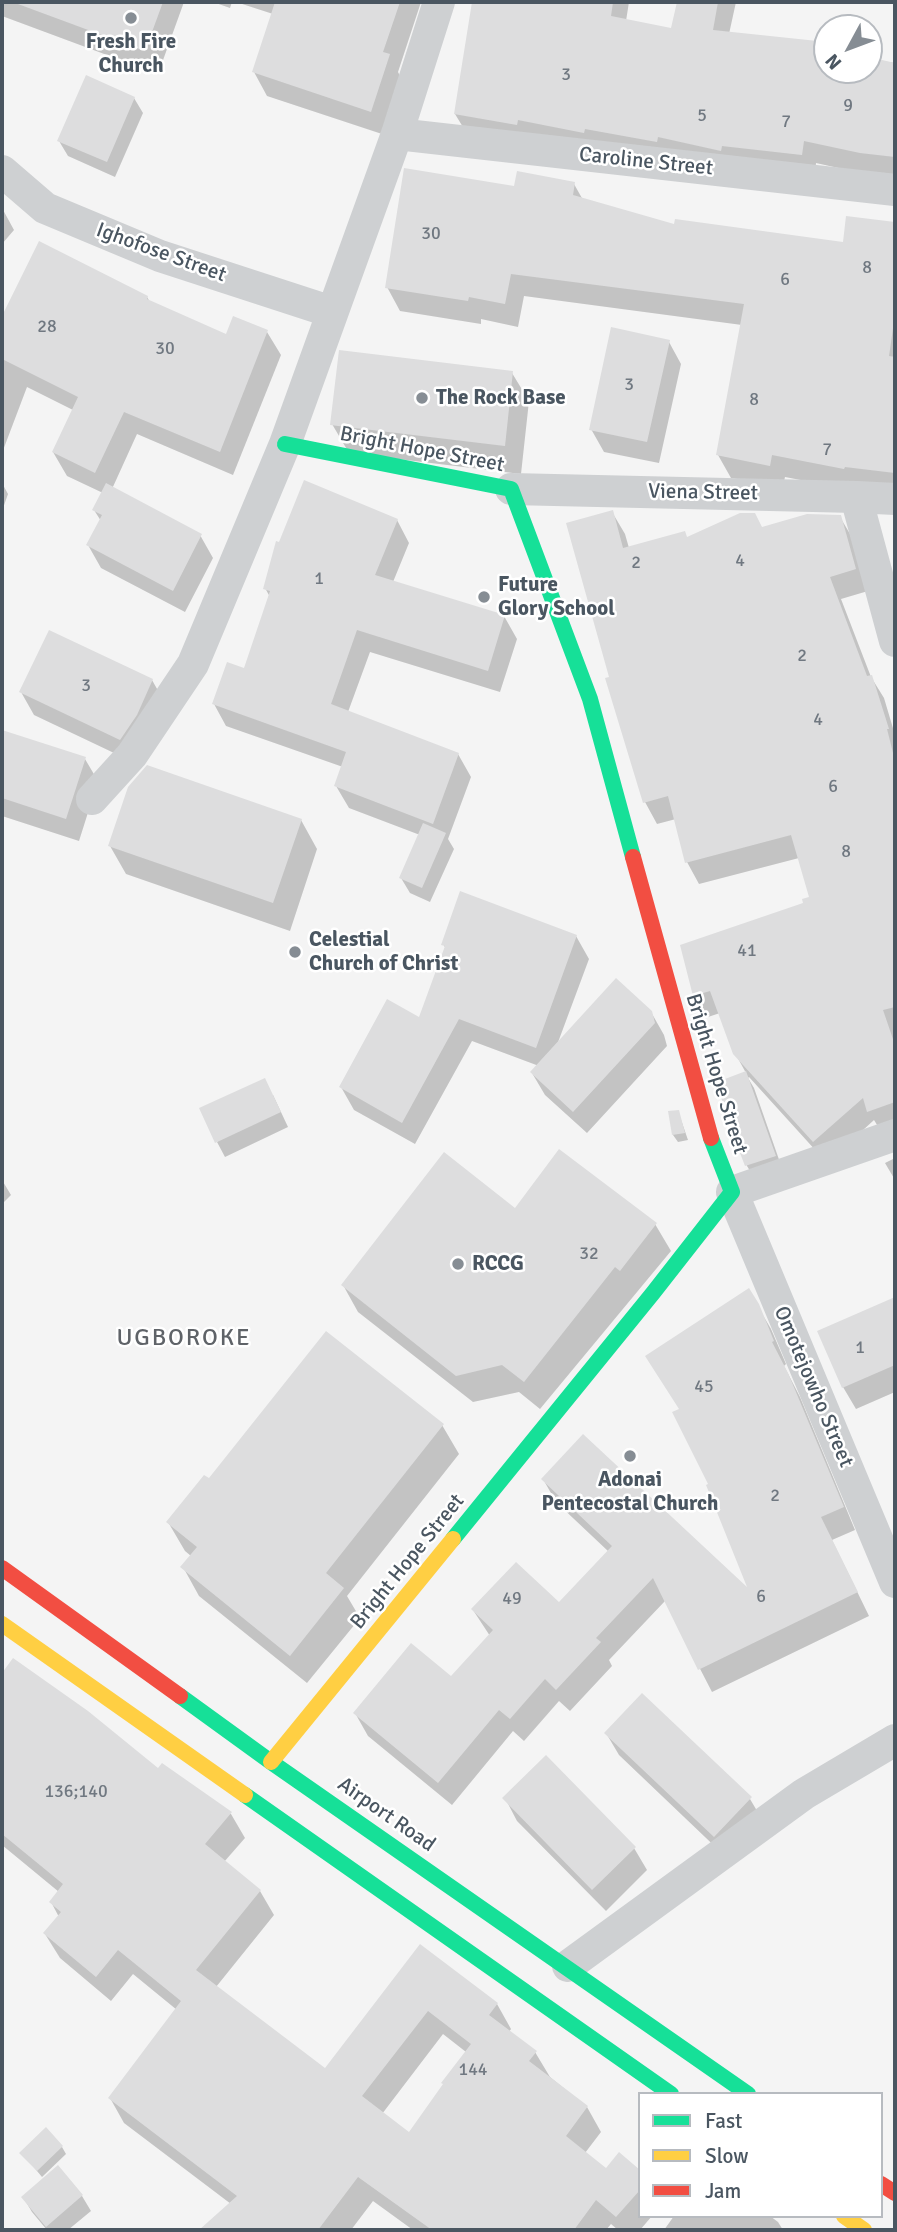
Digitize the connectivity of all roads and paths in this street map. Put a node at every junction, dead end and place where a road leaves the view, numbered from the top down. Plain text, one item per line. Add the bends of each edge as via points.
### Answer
1 (439, 2) edge
2 (397, 134) junction
3 (2, 172) edge
4 (895, 190) edge
5 (332, 312) junction
6 (285, 444) junction
7 (510, 489) junction
8 (856, 497) junction
9 (895, 499) edge
10 (895, 641) edge
11 (92, 799) dead end
12 (895, 1135) edge
13 (732, 1192) junction
14 (2, 1568) edge
15 (895, 1582) edge
16 (2, 1624) edge
17 (895, 1740) edge
18 (271, 1762) junction
19 (568, 1966) junction
20 (668, 2092) edge
21 (745, 2092) edge
22 (847, 2218) edge
23 (864, 2230) edge

1 - 2 street
2 - 4 street, Caroline Street
2 - 5 street
3 - 5 street, Ighofose Street via 45,208 160,256
5 - 6 street
6 - 7 main road, Bright Hope Street
6 - 11 street via 193,664 132,755
7 - 8 street, Viena Street
7 - 13 main road, Bright Hope Street via 590,699 706,1126
8 - 9 street, Viena Street
8 - 10 street
12 - 13 street
13 - 15 street, Omotejowho Street
13 - 18 main road, Bright Hope Street
14 - 18 main road, Airport Road
16 - 20 main road
17 - 19 street via 804,1794
18 - 19 main road, Airport Road
19 - 21 main road, Airport Road
22 - 23 main road

